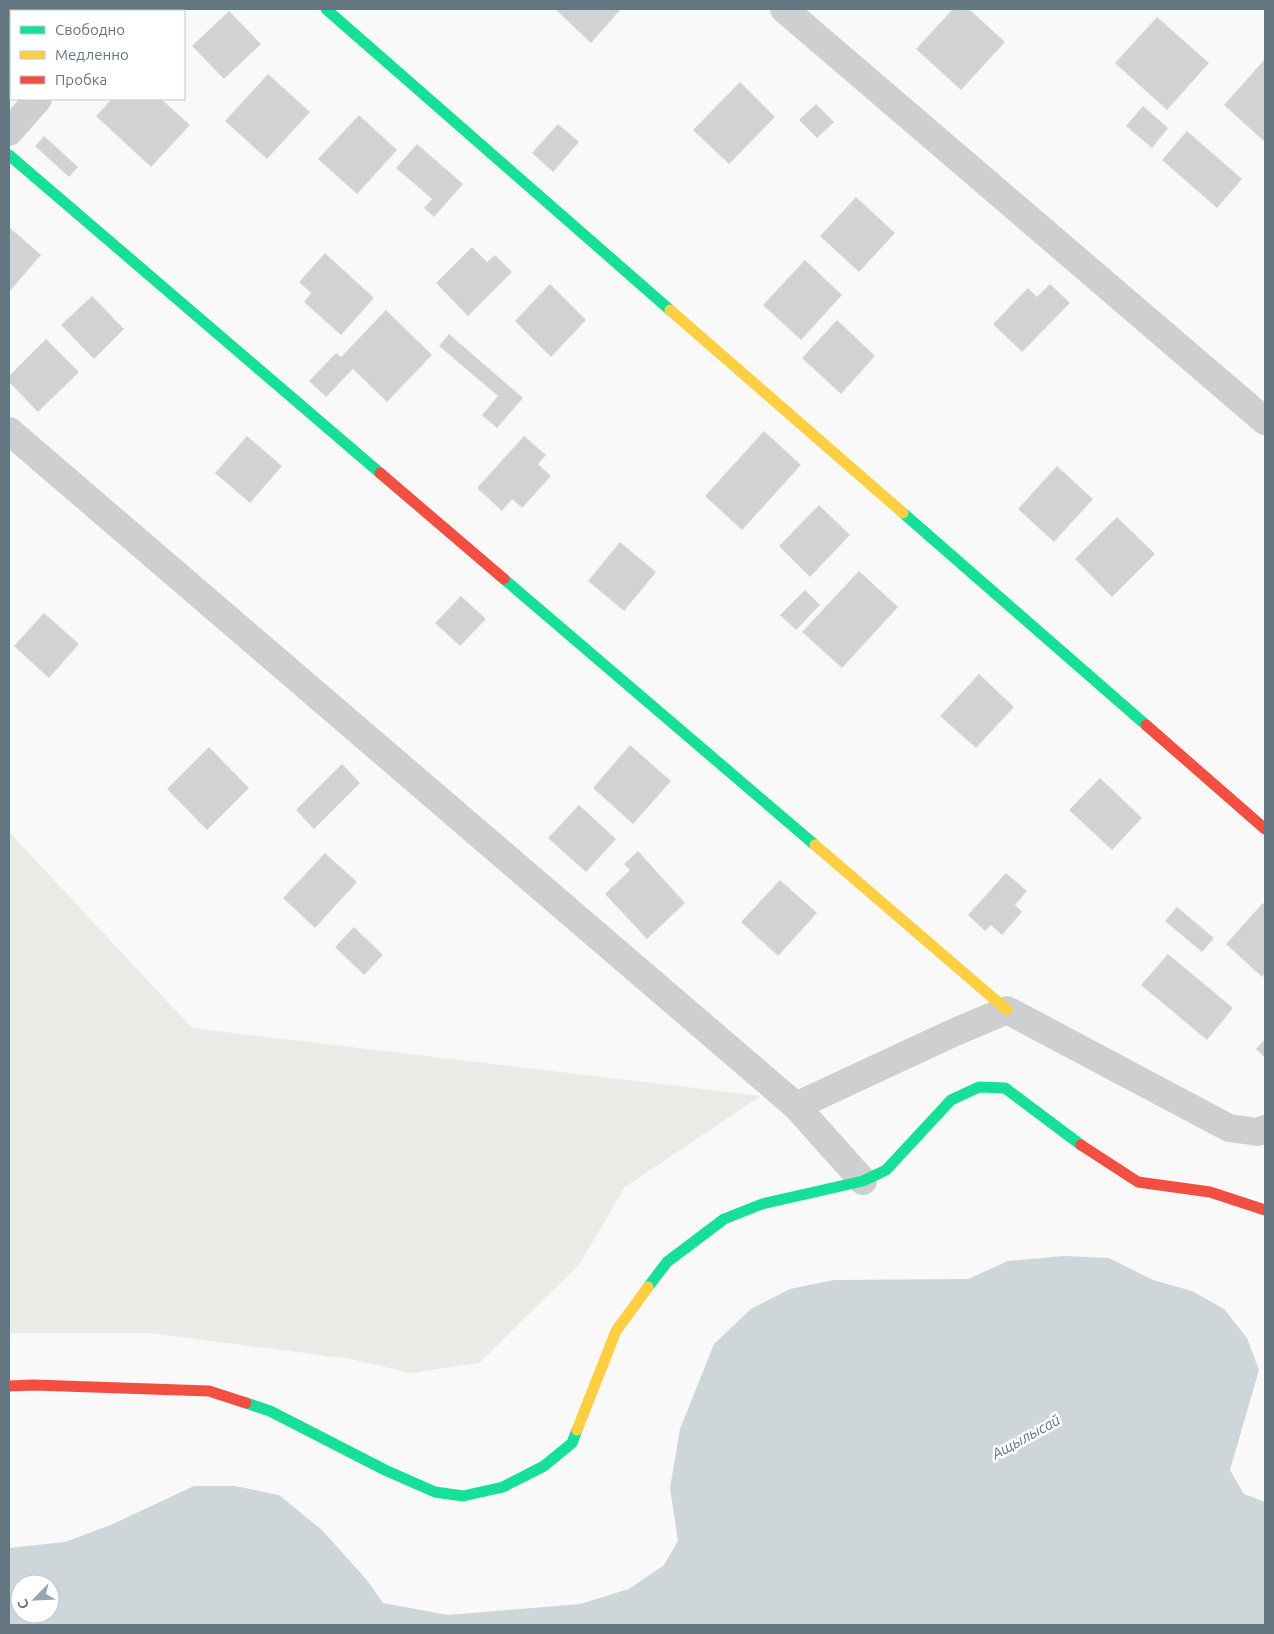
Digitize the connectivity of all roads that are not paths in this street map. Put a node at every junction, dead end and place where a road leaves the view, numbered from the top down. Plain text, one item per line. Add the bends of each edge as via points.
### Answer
1 (326, 9) edge
2 (784, 9) edge
3 (37, 100) edge
4 (9, 132) edge
5 (9, 155) edge
6 (1265, 421) edge
7 (9, 431) edge
8 (1265, 828) edge
9 (1007, 1010) junction
10 (796, 1106) junction
11 (1265, 1130) edge
12 (863, 1181) junction
13 (1265, 1210) edge
14 (9, 1386) edge

1 - 8 street
2 - 6 street
3 - 4 street
5 - 9 street
7 - 10 street
9 - 10 street
9 - 11 street via 1229,1128
10 - 12 street
12 - 13 street via 886,1170 951,1100 979,1087 1005,1088 1067,1135 1138,1182 1210,1192
12 - 14 street via 762,1204 724,1219 666,1262 616,1331 572,1443 544,1466 503,1487 463,1496 435,1492 270,1411 209,1391

